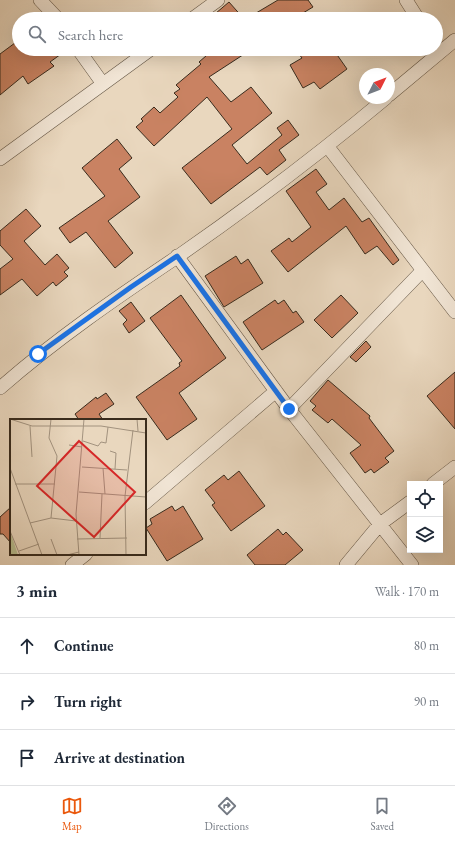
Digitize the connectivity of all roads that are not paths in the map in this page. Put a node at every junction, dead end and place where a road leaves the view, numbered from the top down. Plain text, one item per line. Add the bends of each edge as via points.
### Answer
1 (40, 0) edge
2 (218, 0) edge
3 (406, 0) edge
4 (51, 12) edge
5 (202, 12) edge
6 (414, 12) edge
7 (455, 40) edge
8 (443, 47) edge
9 (83, 56) edge
10 (141, 56) edge
11 (431, 56) edge
12 (103, 84) junction
13 (395, 90) edge
14 (379, 104) edge
15 (328, 147) junction
16 (0, 159) edge
17 (177, 256) junction
18 (422, 270) junction
19 (455, 312) edge
20 (0, 388) edge
21 (276, 391) junction
22 (289, 409) junction
23 (455, 467) edge
24 (437, 481) edge
25 (146, 502) edge
26 (407, 504) edge
27 (380, 524) junction
28 (85, 555) edge
29 (72, 565) edge
30 (346, 565) edge
31 (412, 565) edge

1 - 4 street
2 - 5 street
3 - 6 street
7 - 8 street
9 - 12 street
10 - 12 street
11 - 13 street
12 - 16 street
14 - 15 street
15 - 17 street
15 - 18 street
17 - 20 street via 82,321 38,354
17 - 21 street
18 - 19 street
18 - 22 street
21 - 22 street
21 - 25 street
22 - 27 street
23 - 24 street
26 - 27 street
27 - 30 street
27 - 31 street
28 - 29 street

